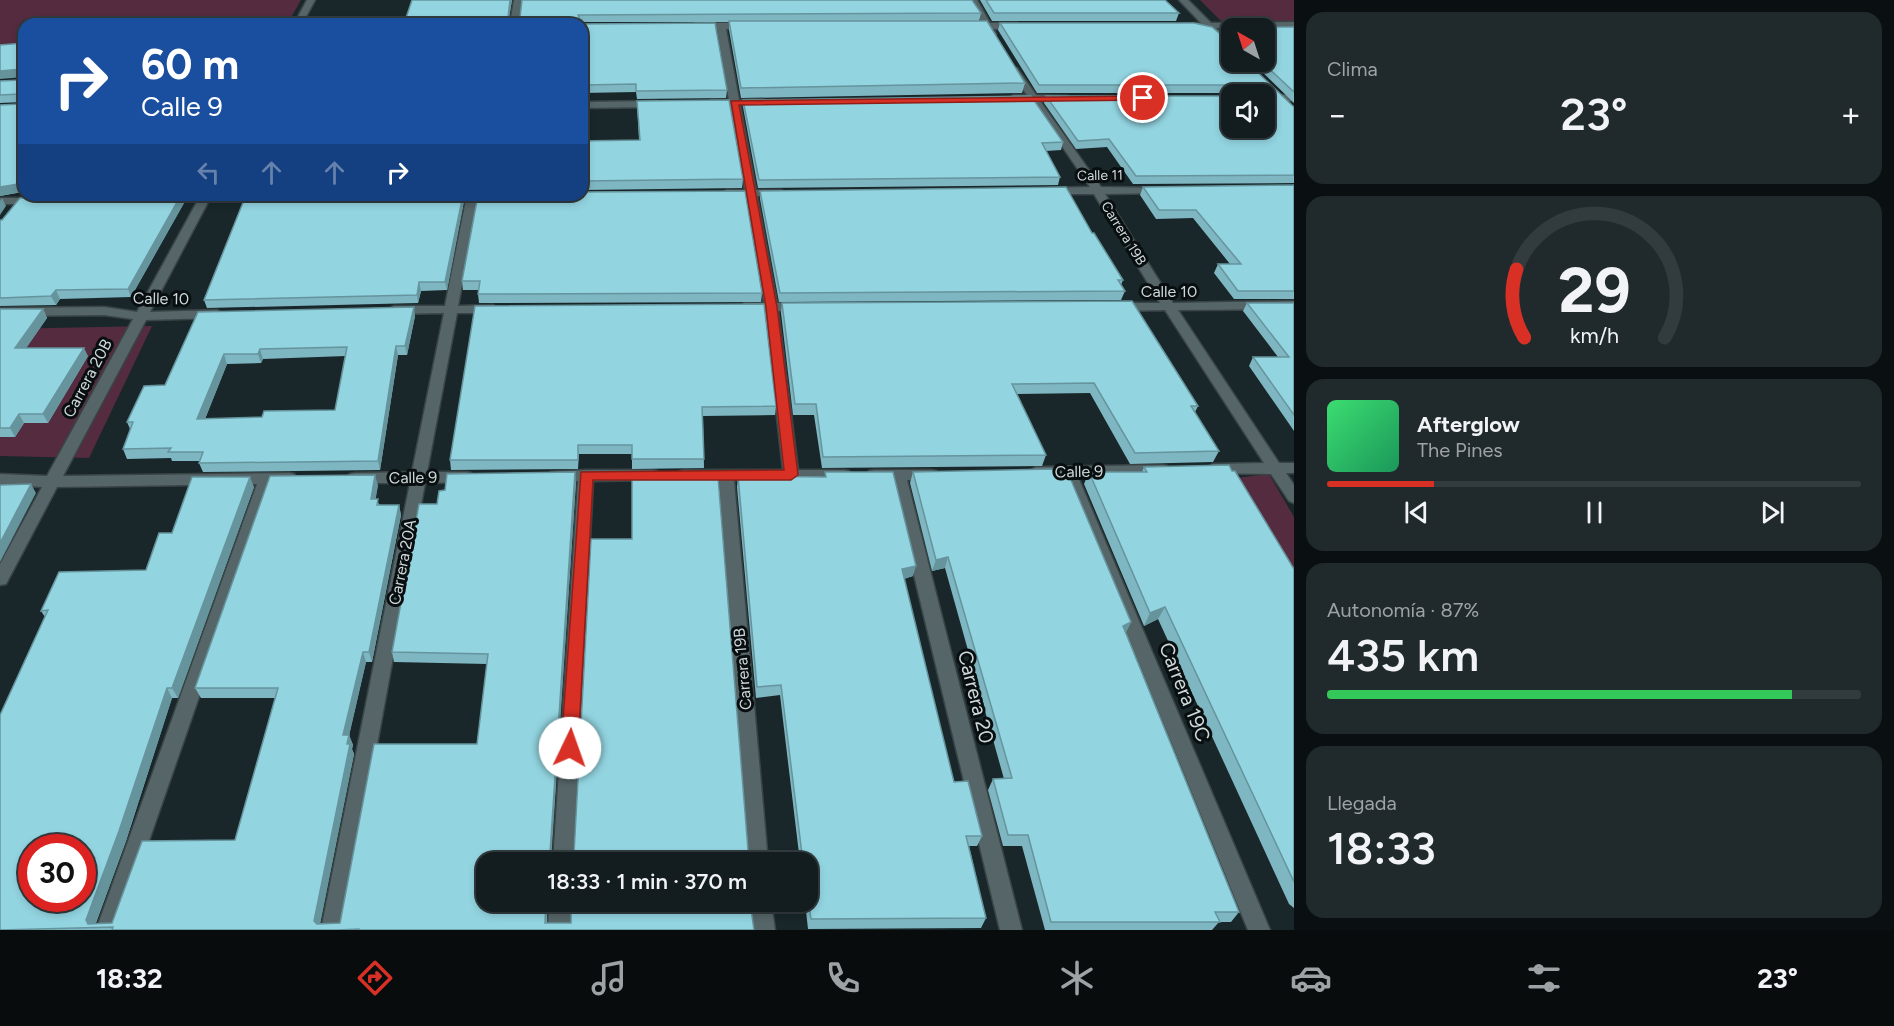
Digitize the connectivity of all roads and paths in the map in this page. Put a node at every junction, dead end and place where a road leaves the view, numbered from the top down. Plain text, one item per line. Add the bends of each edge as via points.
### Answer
1 (311, 0) edge
2 (518, 0) edge
3 (973, 0) edge
4 (1183, 0) edge
5 (301, 18) edge
6 (515, 18) edge
7 (1294, 25) edge
8 (686, 26) edge
9 (721, 26) junction
10 (755, 26) edge
11 (953, 26) edge
12 (988, 26) junction
13 (1023, 26) edge
14 (1174, 26) edge
15 (1208, 26) junction
16 (1221, 38) edge
17 (999, 45) edge
18 (1010, 63) edge
19 (1275, 92) edge
20 (1033, 98) junction
21 (1079, 98) edge
22 (1275, 98) edge
23 (1281, 98) junction
24 (1294, 98) edge
25 (1009, 99) edge
26 (770, 102) edge
27 (699, 103) edge
28 (735, 103) junction
29 (664, 104) edge
30 (588, 105) edge
31 (1294, 111) edge
32 (1097, 190) junction
33 (1178, 190) edge
34 (1038, 191) edge
35 (717, 193) edge
36 (751, 193) junction
37 (799, 193) edge
38 (0, 201) edge
39 (36, 201) edge
40 (203, 201) edge
41 (468, 201) edge
42 (19, 202) edge
43 (1294, 305) edge
44 (736, 307) edge
45 (771, 307) junction
46 (818, 307) edge
47 (1100, 307) edge
48 (1170, 308) junction
49 (450, 309) junction
50 (509, 309) edge
51 (379, 311) edge
52 (0, 312) edge
53 (236, 314) edge
54 (141, 316) junction
55 (1276, 468) junction
56 (1294, 468) edge
57 (1196, 469) edge
58 (1173, 470) edge
59 (1069, 472) junction
60 (1024, 473) edge
61 (944, 474) edge
62 (586, 475) junction
63 (726, 475) junction
64 (791, 475) junction
65 (485, 476) edge
66 (541, 476) edge
67 (898, 476) junction
68 (418, 477) junction
69 (267, 478) junction
70 (302, 478) edge
71 (337, 478) edge
72 (0, 479) edge
73 (52, 482) junction
74 (1294, 497) edge
75 (0, 579) edge
76 (564, 852) edge
77 (757, 852) edge
78 (560, 912) edge
79 (762, 912) edge
80 (107, 930) edge
81 (332, 930) edge
82 (559, 930) edge
83 (764, 930) edge
84 (1011, 930) edge
85 (1259, 930) edge

1 - 5 street
2 - 6 street
3 - 12 street
4 - 15 street
7 - 15 street
8 - 9 street
9 - 10 street
9 - 28 street
11 - 12 street
12 - 13 street
12 - 17 street
14 - 15 street
15 - 16 street
18 - 20 street, Carrera 19B
19 - 23 street
20 - 21 street
20 - 25 street
20 - 32 street, Carrera 19B
22 - 23 street
23 - 24 street
23 - 31 street
26 - 28 street
27 - 28 street
28 - 36 street
29 - 30 street
32 - 33 street, Calle 11
32 - 34 street, Calle 11
32 - 48 street, Carrera 19B
35 - 36 street
36 - 37 street
36 - 45 street
38 - 42 street
39 - 42 street
40 - 54 street, Carrera 20B
41 - 49 street, Carrera 20A
43 - 48 street, Calle 10
44 - 45 street
45 - 46 street
45 - 64 street
47 - 48 street, Calle 10
48 - 55 street, Carrera 19B
49 - 50 street
49 - 51 street
49 - 68 street, Carrera 20A
52 - 54 street, Calle 10 via 104,311
53 - 54 street, Calle 10
54 - 73 street, Carrera 20B
55 - 56 street
55 - 57 street
55 - 74 street, Carrera 19B
58 - 59 street, Calle 9
59 - 60 street, Calle 9
59 - 85 street, Carrera 19C
61 - 67 street
62 - 63 street
62 - 66 street
62 - 76 street
63 - 64 street
63 - 77 street, Carrera 19B
64 - 67 street
65 - 68 street, Calle 9
67 - 84 street, Carrera 20
68 - 71 street, Calle 9
68 - 81 street, Carrera 20A
69 - 70 street
69 - 73 street
69 - 80 street
72 - 73 street
73 - 75 street, Carrera 20B
78 - 82 street
79 - 83 street

